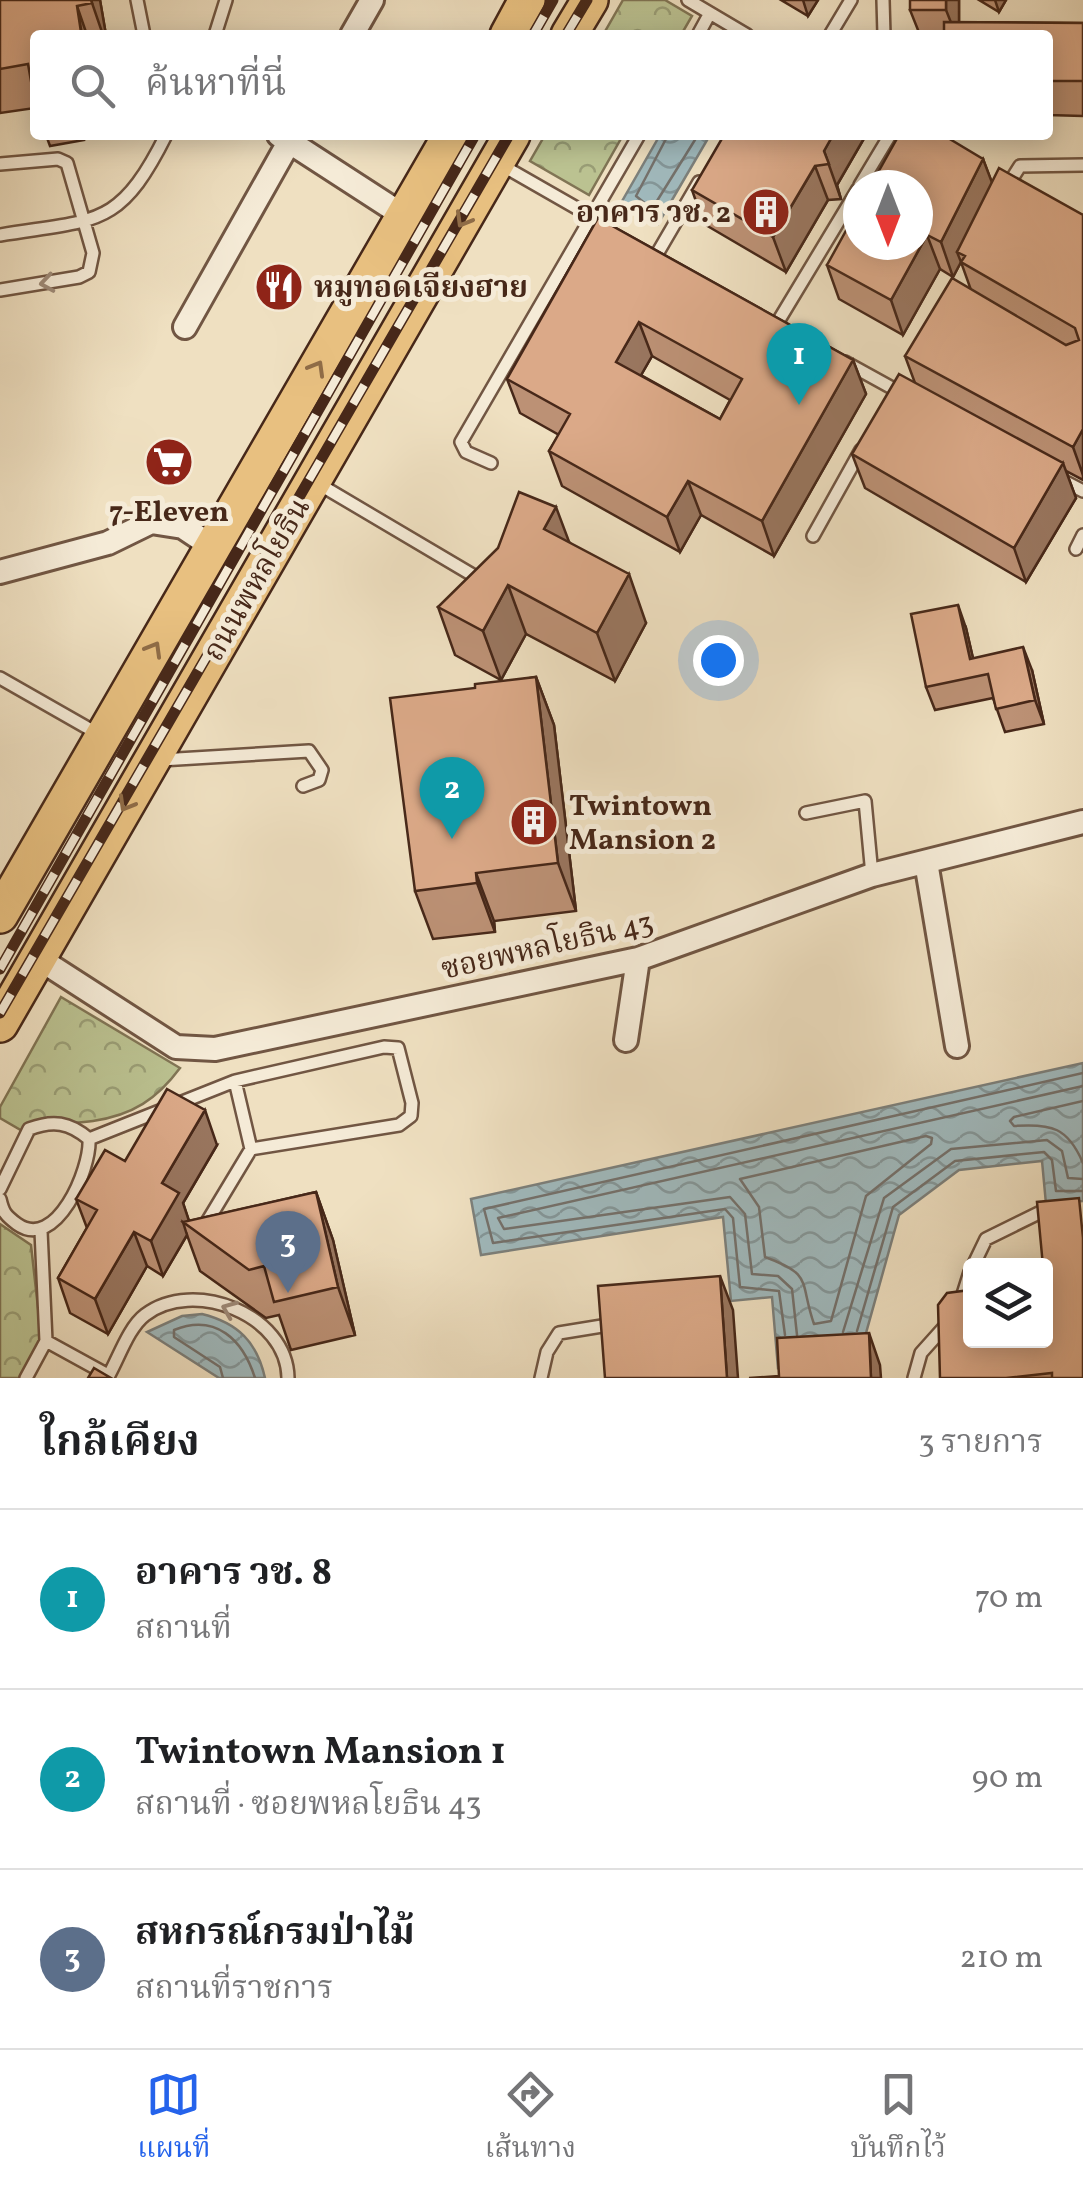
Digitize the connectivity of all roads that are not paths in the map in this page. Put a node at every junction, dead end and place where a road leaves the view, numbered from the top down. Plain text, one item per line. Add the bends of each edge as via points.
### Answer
1 (137, 0) edge
2 (226, 0) edge
3 (372, 0) edge
4 (528, 0) edge
5 (590, 0) edge
6 (688, 0) edge
7 (851, 0) edge
8 (883, 0) edge
9 (710, 13) junction
10 (143, 30) edge
11 (216, 30) edge
12 (355, 30) edge
13 (511, 30) edge
14 (572, 30) edge
15 (701, 30) edge
16 (739, 30) edge
17 (833, 30) edge
18 (884, 30) edge
19 (162, 140) edge
20 (285, 140) edge
21 (291, 140) edge
22 (448, 140) edge
23 (637, 140) edge
24 (887, 140) edge
25 (504, 148) edge
26 (0, 164) edge
27 (1083, 165) edge
28 (706, 169) edge
29 (869, 170) edge
30 (992, 178) edge
31 (1007, 187) junction
32 (1022, 196) edge
33 (999, 203) edge
34 (843, 214) edge
35 (404, 216) junction
36 (592, 217) junction
37 (85, 221) junction
38 (0, 235) edge
39 (624, 236) edge
40 (641, 245) edge
41 (657, 254) junction
42 (674, 264) edge
43 (0, 290) edge
44 (759, 315) edge
45 (776, 325) junction
46 (185, 327) dead end
47 (793, 334) edge
48 (827, 353) edge
49 (905, 374) edge
50 (895, 390) junction
51 (912, 399) edge
52 (886, 406) edge
53 (868, 438) edge
54 (491, 463) dead end
55 (1049, 473) edge
56 (313, 480) junction
57 (1083, 491) edge
58 (1083, 535) edge
59 (813, 536) dead end
60 (213, 546) junction
61 (1076, 549) dead end
62 (0, 572) edge
63 (488, 584) edge
64 (0, 678) edge
65 (130, 691) junction
66 (177, 716) junction
67 (103, 738) junction
68 (152, 760) junction
69 (303, 786) dead end
70 (806, 813) dead end
71 (1083, 822) edge
72 (926, 862) junction
73 (14, 868) edge
74 (872, 876) junction
75 (0, 915) edge
76 (38, 958) junction
77 (638, 959) junction
78 (0, 1024) edge
79 (626, 1040) dead end
80 (958, 1046) dead end
81 (235, 1081) junction
82 (90, 1139) junction
83 (0, 1148) edge
84 (252, 1149) junction
85 (14, 1156) junction
86 (0, 1189) edge
87 (0, 1199) edge
88 (1064, 1205) edge
89 (41, 1230) junction
90 (194, 1243) edge
91 (977, 1258) edge
92 (963, 1296) edge
93 (602, 1326) edge
94 (46, 1341) junction
95 (103, 1375) edge
96 (26, 1378) edge
97 (288, 1378) edge
98 (541, 1378) edge
99 (914, 1378) edge

1 - 10 lane
2 - 11 lane
3 - 12 street
4 - 13 main road
5 - 14 main road
6 - 9 lane
7 - 17 lane
8 - 18 lane
9 - 15 lane
9 - 16 lane
19 - 37 lane via 131,196
20 - 46 street
21 - 35 street
22 - 35 main road, ถนนพหลโยธิน
23 - 36 lane
24 - 29 lane
25 - 36 lane
25 -> 56 main road, ถนนพหลโยธิน
26 - 37 lane via 67,163
27 - 31 lane via 1020,166
28 - 41 lane
30 - 31 lane
31 - 32 lane
31 - 33 lane
34 - 45 lane
60 -> 35 main road, ถนนพหลโยธิน
36 - 39 lane
36 - 54 lane via 460,442
37 - 38 lane
37 -> 43 lane via 93,253 89,272
40 - 41 lane
41 - 42 lane
44 - 45 lane
45 - 47 lane
48 - 50 lane
49 - 50 lane
50 - 51 lane
50 - 52 lane
53 - 59 lane
55 - 57 lane
56 - 63 lane
56 - 66 main road, ถนนพหลโยธิน
58 - 61 lane
60 - 62 street via 184,527 151,522 108,543
65 -> 60 main road, ถนนพหลโยธิน
64 - 67 lane
65 - 66 main road
65 - 67 main road, ถนนพหลโยธิน
66 - 68 main road, ถนนพหลโยธิน
67 - 73 main road, ถนนพหลโยธิน
68 - 69 lane via 309,751 322,770 319,780
68 -> 76 main road, ถนนพหลโยธิน
70 - 74 lane via 864,800
71 - 72 street, ซอยพหลโยธิน 43
72 - 74 street, ซอยพหลโยธิน 43
72 - 80 street
73 - 75 main road, ถนนพหลโยธิน
74 - 77 street, ซอยพหลโยธิน 43
76 - 77 street, ซอยพหลโยธิน 43 via 193,1051
76 - 78 main road, ถนนพหลโยธิน
77 - 79 street
81 - 82 lane
81 - 84 lane
81 - 84 lane via 384,1046 398,1048 402,1057 412,1103 411,1116 399,1126
82 - 85 lane via 50,1122 29,1130
82 - 89 lane via 83,1173 56,1222
83 - 85 lane
84 - 90 lane
85 - 86 lane
87 - 89 lane via 4,1214 24,1229
88 - 91 lane via 1026,1216 986,1239
89 - 94 lane
92 - 99 lane via 921,1353
93 - 98 lane via 560,1332
94 - 95 lane
94 - 96 lane
97 -> 95 lane via 277,1340 246,1316 201,1298 171,1300 142,1317

